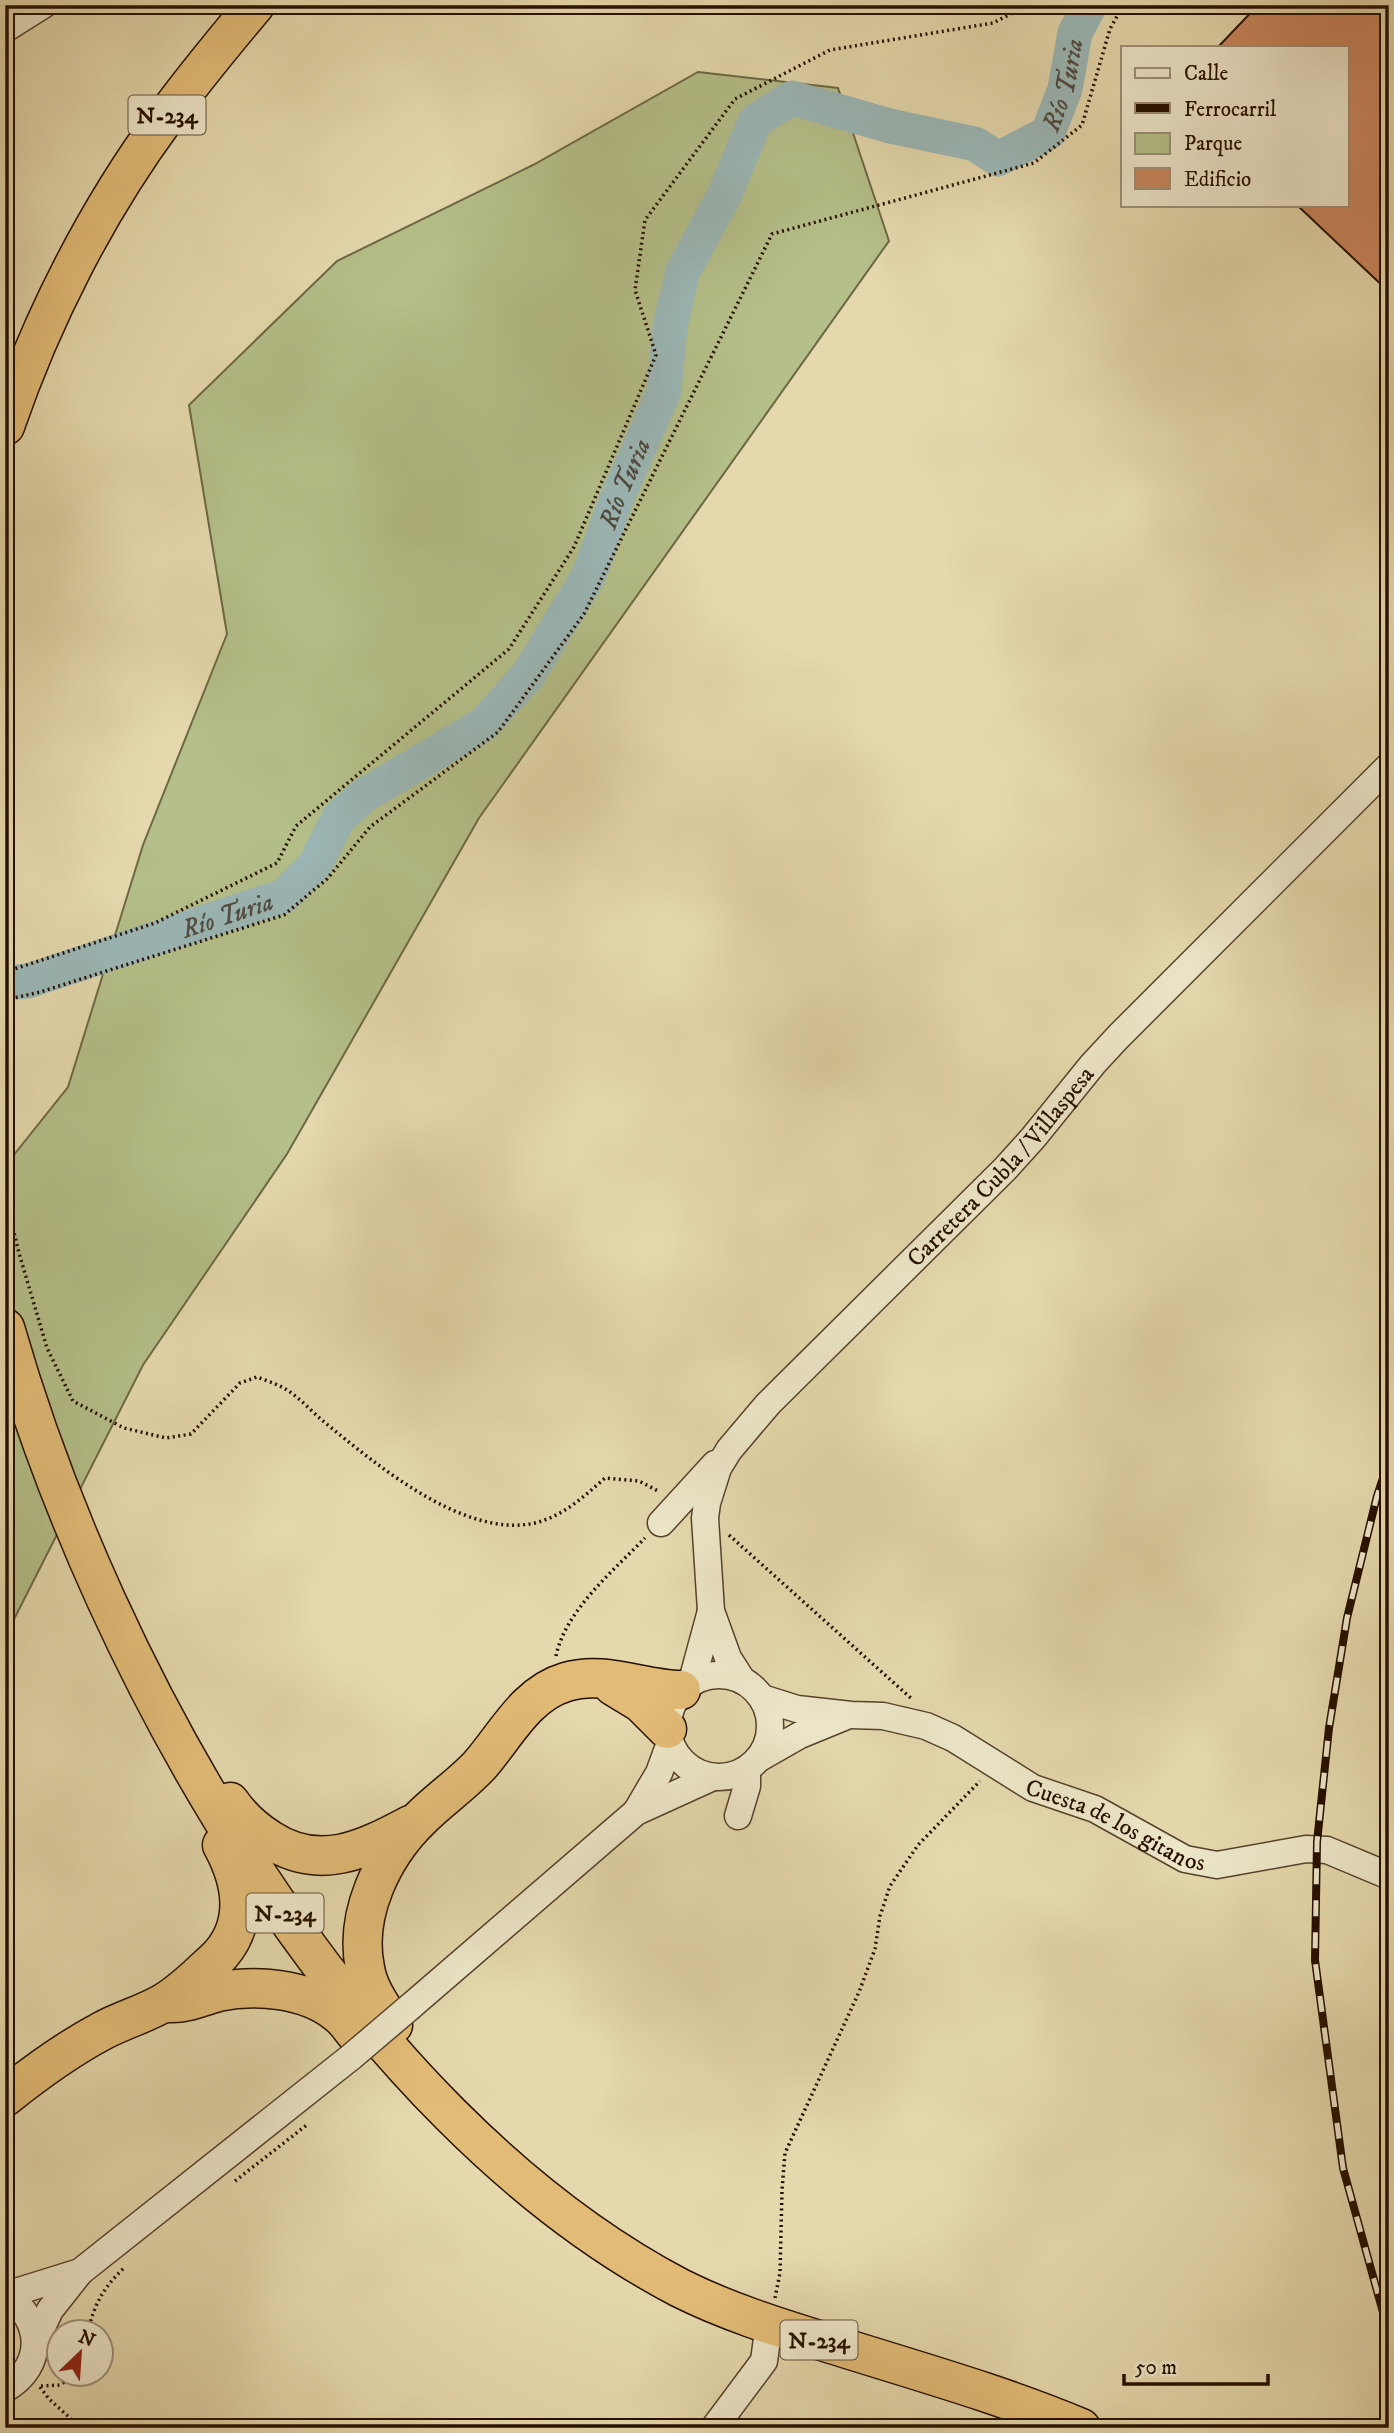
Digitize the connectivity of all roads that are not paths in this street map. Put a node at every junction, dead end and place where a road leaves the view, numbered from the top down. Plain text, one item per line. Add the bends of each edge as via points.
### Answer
1 (43, 5) edge
2 (256, 5) edge
3 (5, 29) edge
4 (5, 426) edge
5 (1389, 766) edge
6 (5, 1328) edge
7 (729, 1450) junction
8 (661, 1523) road end
9 (711, 1611) junction
10 (136, 1661) junction
11 (602, 1680) junction
12 (742, 1680) junction
13 (687, 1686) junction
14 (762, 1698) junction
15 (851, 1715) junction
16 (669, 1736) junction
17 (175, 1737) junction
18 (752, 1764) junction
19 (713, 1777) junction
20 (636, 1812) junction
21 (738, 1816) dead end
22 (418, 1820) junction
23 (1389, 1876) edge
24 (165, 2003) junction
25 (5, 2097) edge
26 (534, 2192) junction
27 (572, 2221) junction
28 (80, 2272) junction
29 (6, 2295) edge
30 (769, 2324) junction
31 (35, 2342) junction
32 (5, 2389) edge
33 (713, 2428) edge
34 (1080, 2428) edge

1 - 3 street
2 - 4 highway, N-234 via 163,119 116,193 62,290
5 - 7 street, Carretera Cubla / Villaspesa via 1134,1020 1005,1169 768,1404
6 - 10 highway, N-234 via 51,1467
7 - 8 street
7 - 9 street, Carretera Cubla / Villaspesa via 718,1468 705,1518
9 - 12 street, Carretera Cubla / Villaspesa
9 - 13 street, Carretera Cubla / Villaspesa
10 - 17 highway, N-234
10 - 22 highway via 233,1807 276,1844 308,1856 339,1855
11 - 13 highway via 657,1689
11 - 16 highway via 641,1703
11 - 22 highway via 558,1685 532,1702 481,1764
12 - 13 street via 717,1674
12 - 14 street
13 - 16 street via 671,1706
14 - 15 street, Cuesta de los gitanos via 797,1709
14 - 18 street via 770,1726 765,1747
15 - 18 street, Cuesta de los gitanos via 800,1735
15 - 23 street, Cuesta de los gitanos via 906,1720 939,1731 1032,1788 1095,1809 1185,1859 1217,1866 1306,1849 1327,1850
16 - 19 street via 676,1755 690,1768
16 - 20 street via 659,1773
17 - 24 highway via 231,1863 240,1909 222,1953
17 - 26 highway, N-234 via 248,1859 327,1972 414,2077
18 - 19 street
18 - 21 street
19 - 20 street
20 - 28 street, bridge via 351,2057
22 - 26 highway via 374,1887 365,1919 365,1970 398,2034 511,2157
24 - 25 highway via 92,2037
24 - 27 highway via 268,1988 302,1996 337,2013 405,2087 505,2182
26 - 27 highway, N-234
27 - 30 highway, N-234 via 681,2288
28 - 29 street
28 - 31 street via 50,2310
29 - 31 street via 24,2310
30 - 33 street via 764,2361
30 - 34 highway, N-234
31 - 32 street via 27,2369

